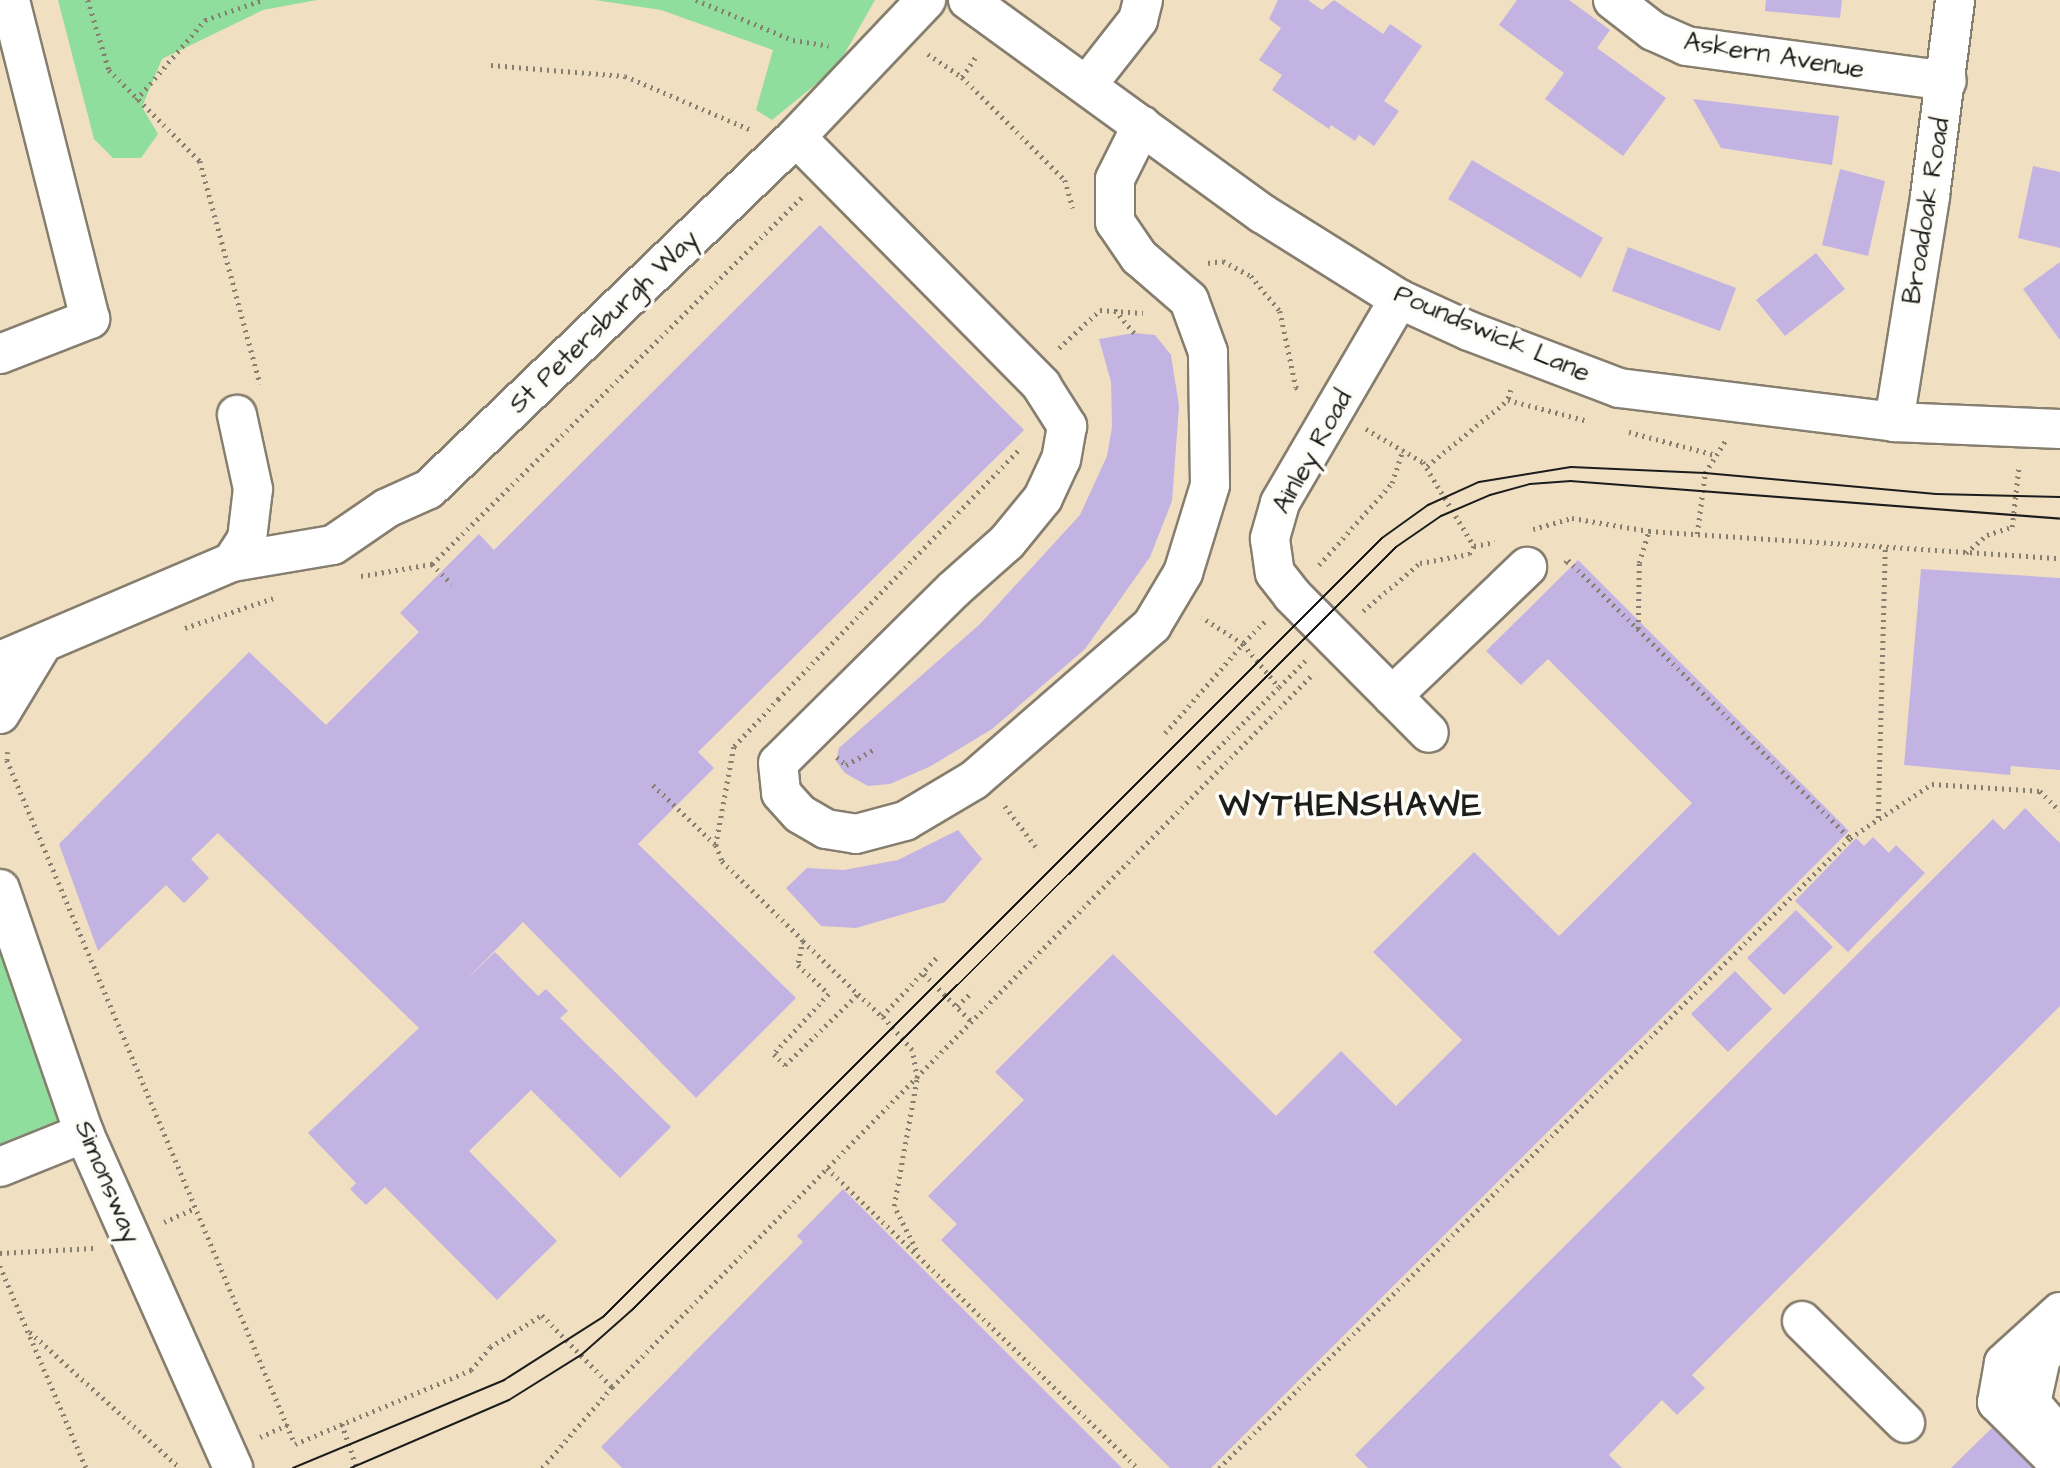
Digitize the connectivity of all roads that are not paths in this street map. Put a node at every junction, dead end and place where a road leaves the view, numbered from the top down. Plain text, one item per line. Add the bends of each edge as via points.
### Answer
1 (10, 0) edge
2 (926, 0) edge
3 (968, 0) edge
4 (1143, 0) edge
5 (1613, 0) edge
6 (1955, 0) edge
7 (1947, 82) junction
8 (1087, 85) junction
9 (1142, 125) junction
10 (790, 143) junction
11 (1399, 299) junction
12 (0, 354) edge
13 (250, 406) road end
14 (1894, 422) junction
15 (2056, 428) edge
16 (232, 562) junction
17 (1519, 566) road end
18 (43, 643) junction
19 (0, 661) edge
20 (1392, 696) junction
21 (5, 727) edge
22 (1429, 733) dead end
23 (0, 889) edge
24 (84, 1133) junction
25 (0, 1167) edge
26 (2060, 1312) edge
27 (1802, 1321) dead end
28 (2060, 1336) edge
29 (2060, 1407) edge
30 (1905, 1423) dead end
31 (2060, 1426) edge
32 (2060, 1437) edge
33 (2060, 1465) edge
34 (233, 1468) edge

1 - 12 street via 90,319
2 - 10 street, St Petersburgh Way via 883,65
3 - 8 street, Poundswick Lane
4 - 8 street via 1138,20
5 - 7 street, Askern Avenue via 1653,32 1686,46
6 - 7 street, Broadoak Road
7 - 14 street, Broadoak Road
8 - 9 street, Poundswick Lane
9 - 10 street via 1115,179 1115,222 1139,257 1189,300 1208,352 1210,485 1183,573 1152,625 974,780 905,821 856,834 826,829 800,814 781,793 778,764 1007,542 1043,498 1061,459 1067,426 1030,375
9 - 11 street, Poundswick Lane via 1263,214
10 - 16 street, St Petersburgh Way via 429,489 387,508 333,545
11 - 14 street, Poundswick Lane via 1619,388
11 - 20 street, Ainley Road via 1280,503 1270,539 1275,573 1292,595
13 - 16 street via 253,489 247,539
14 - 15 street, Poundswick Lane
16 - 18 street, St Petersburgh Way
17 - 20 street
18 - 19 street, St Petersburgh Way
18 - 21 street
20 - 22 street, Ainley Road
23 - 24 street, Simonsway
24 - 25 street
24 - 34 street, Simonsway
26 - 33 street via 2004,1363 1997,1402
27 - 30 street
28 - 32 street via 2041,1358 2031,1403
29 - 31 street

